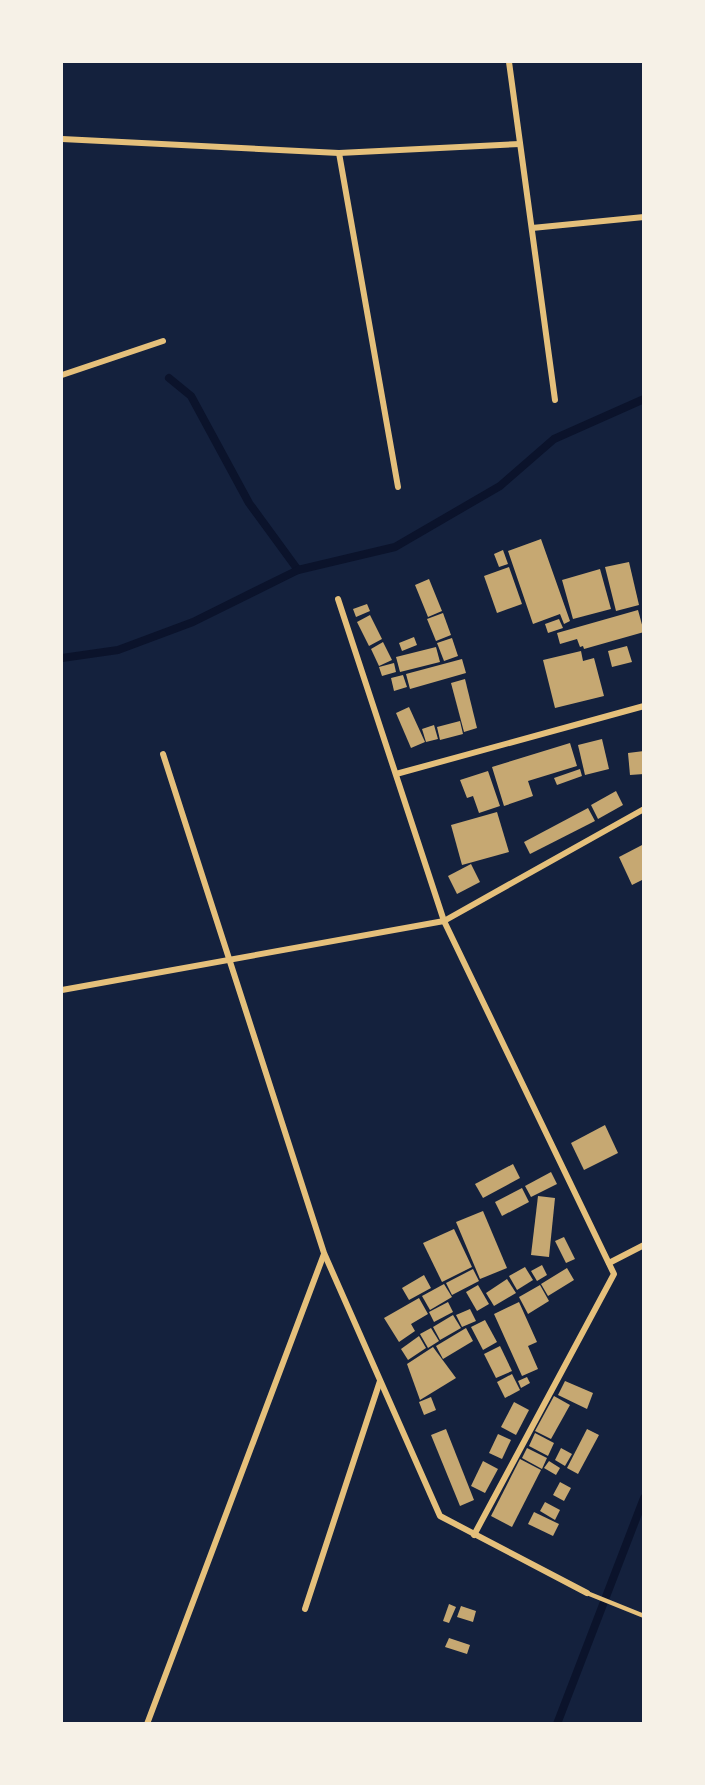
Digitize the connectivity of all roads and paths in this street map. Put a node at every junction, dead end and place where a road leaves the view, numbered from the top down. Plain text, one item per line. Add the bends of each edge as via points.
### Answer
1 (509, 62) edge
2 (62, 139) edge
3 (520, 144) junction
4 (339, 153) junction
5 (644, 218) edge
6 (531, 228) junction
7 (163, 341) dead end
8 (62, 375) edge
9 (555, 400) dead end
10 (398, 487) dead end
11 (338, 599) dead end
12 (644, 706) edge
13 (163, 754) dead end
14 (396, 774) junction
15 (644, 808) edge
16 (444, 921) junction
17 (229, 960) junction
18 (62, 990) edge
19 (644, 1245) edge
20 (324, 1253) junction
21 (609, 1263) junction
22 (380, 1381) junction
23 (474, 1535) junction
24 (587, 1593) joint
25 (305, 1609) dead end
26 (644, 1616) edge
27 (147, 1724) edge

1 - 3 street
2 - 4 street
3 - 4 street
3 - 6 street
4 - 10 street
5 - 6 street
6 - 9 street
7 - 8 street
11 - 14 street
12 - 14 street
13 - 17 street
14 - 16 street
15 - 16 street
16 - 17 street
16 - 21 street
17 - 18 street
17 - 20 street
19 - 21 street
20 - 22 street
20 - 27 street
21 - 23 street via 614,1274
22 - 23 street via 440,1516
22 - 25 street
23 - 24 street
24 - 26 lane

